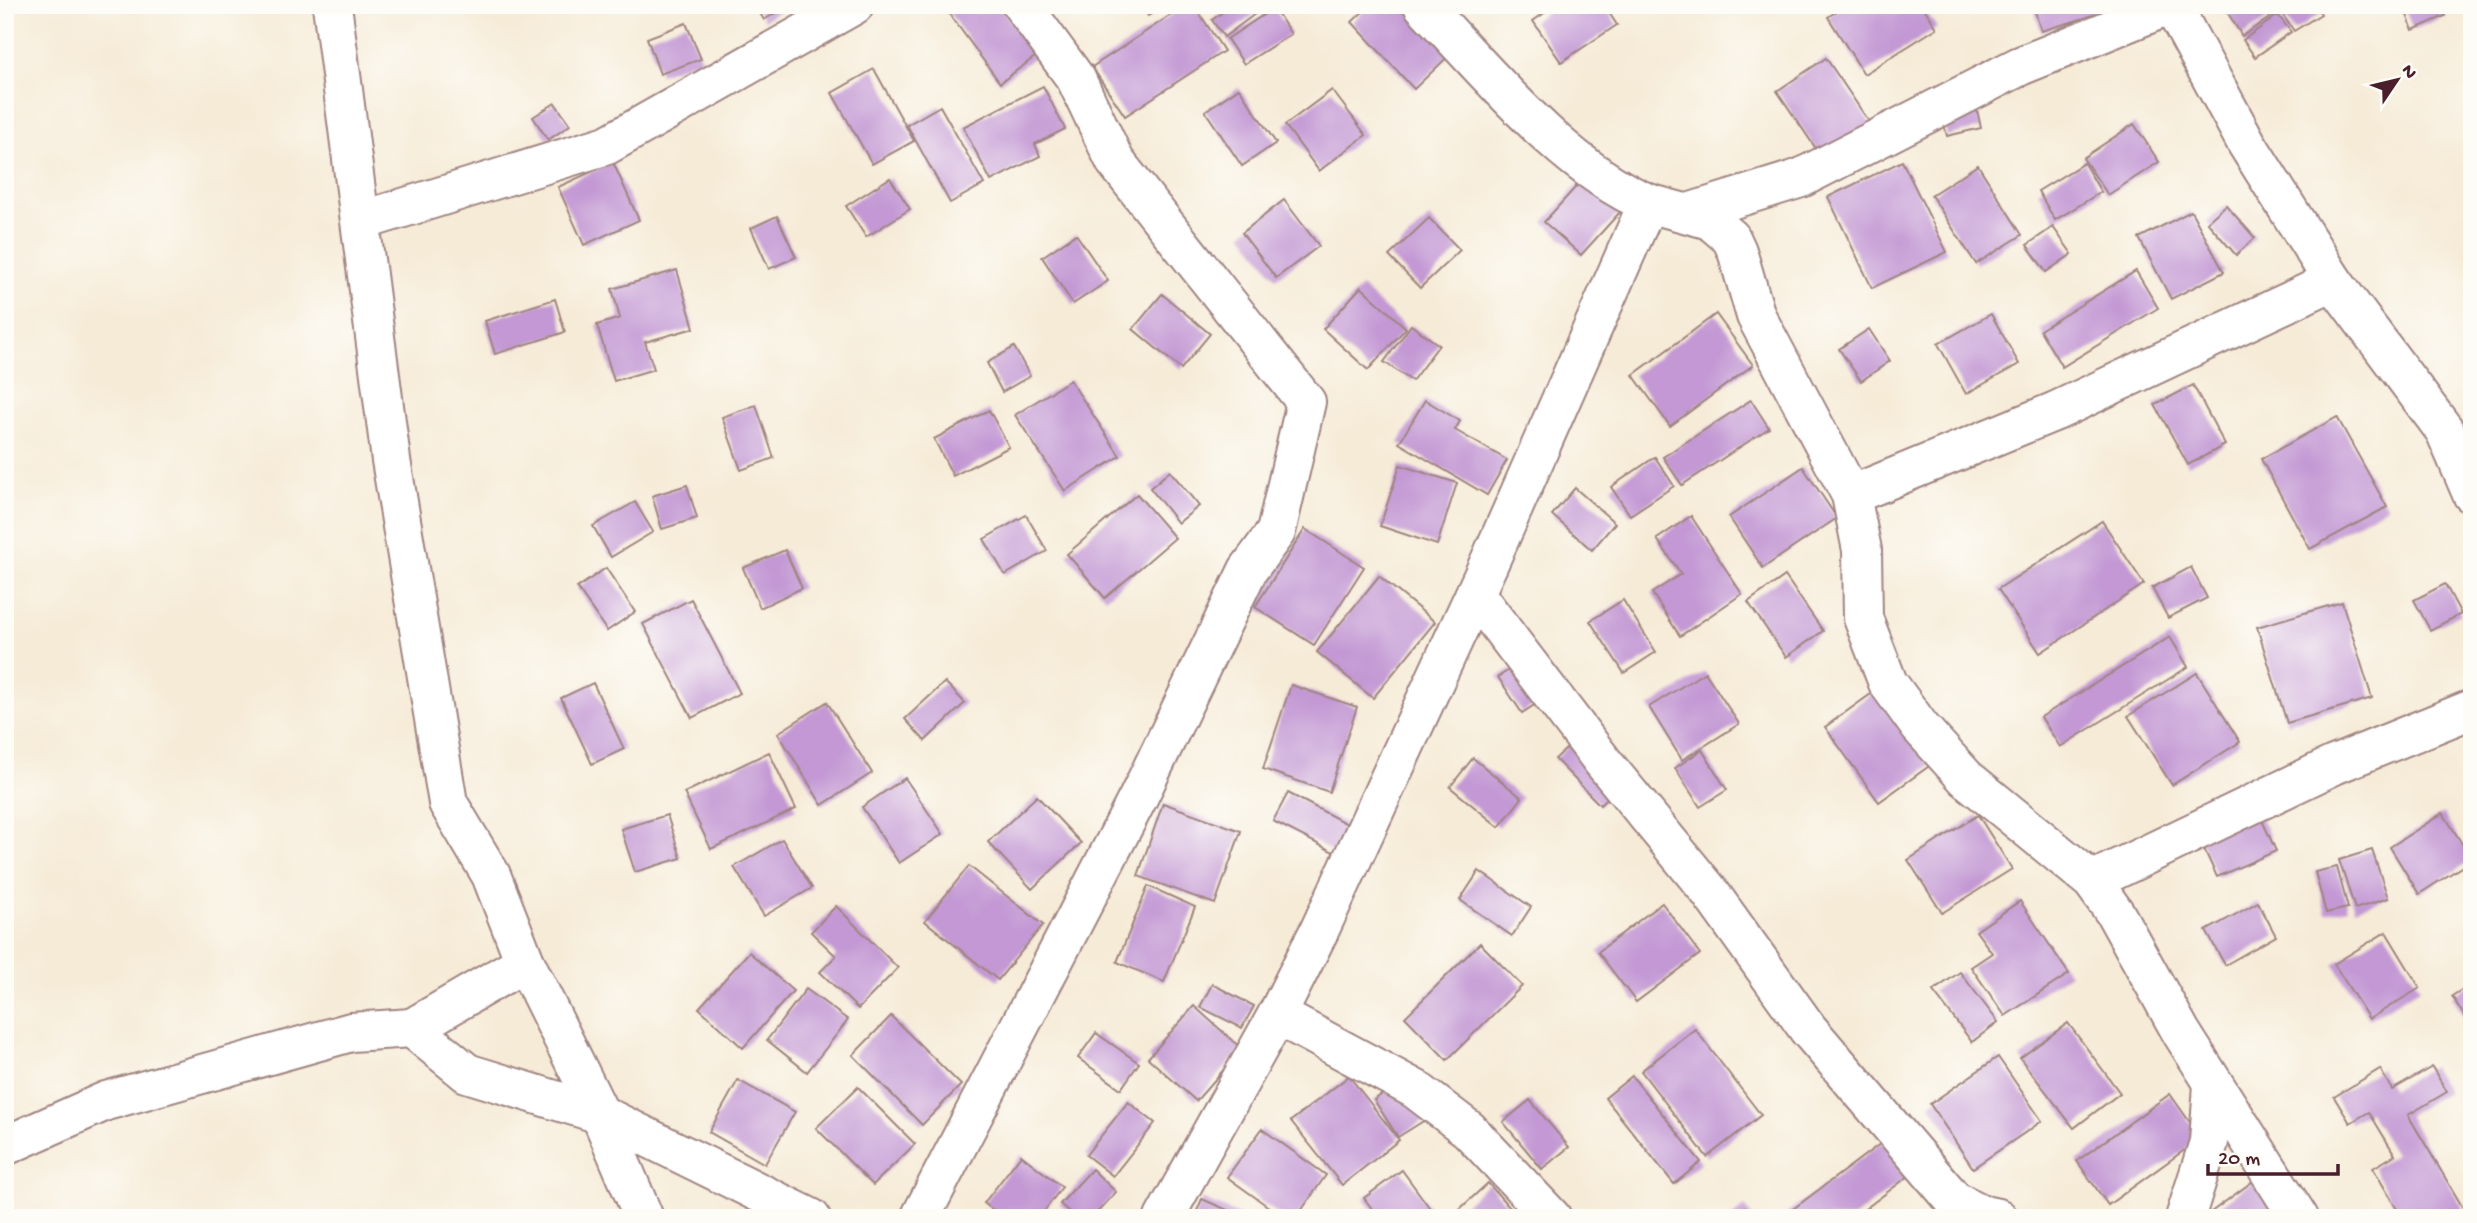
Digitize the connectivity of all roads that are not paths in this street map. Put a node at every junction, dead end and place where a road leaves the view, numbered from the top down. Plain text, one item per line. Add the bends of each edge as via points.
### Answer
1 (332, 5) edge
2 (854, 5) edge
3 (1022, 5) edge
4 (1423, 5) edge
5 (2171, 5) edge
6 (1648, 203) junction
7 (1688, 212) junction
8 (361, 221) junction
9 (2333, 281) junction
10 (2472, 494) edge
11 (1850, 495) junction
12 (1475, 594) junction
13 (2472, 709) edge
14 (2092, 880) junction
15 (526, 962) junction
16 (1277, 1016) junction
17 (412, 1028) junction
18 (2213, 1084) junction
19 (600, 1114) junction
20 (2247, 1138) junction
21 (2209, 1142) junction
22 (5, 1146) edge
23 (645, 1218) edge
24 (811, 1218) edge
25 (920, 1218) edge
26 (1164, 1218) edge
27 (1552, 1218) edge
28 (1998, 1218) edge
29 (2185, 1218) edge
30 (2299, 1218) edge

1 - 8 street
2 - 8 street via 607,145
3 - 25 street via 1076,79 1115,161 1306,402 1276,532 1248,570 1138,798
4 - 6 street via 1588,170
5 - 7 street via 2020,66 1801,178
5 - 9 street via 2247,145
6 - 7 street
6 - 12 street
7 - 11 street via 1710,220 1731,238 1756,316
8 - 15 street via 391,460 448,803 491,875
9 - 10 street via 2445,431
9 - 11 street via 2056,411
11 - 14 street via 1862,550 1863,618 1888,683 1966,778
12 - 16 street
12 - 28 street via 1709,891 1808,1029 1954,1200
13 - 14 street via 2334,765
14 - 18 street
15 - 17 street
15 - 19 street
16 - 26 street
16 - 27 street via 1426,1097 1469,1130
17 - 19 street via 467,1073
17 - 22 street via 351,1032 106,1101
18 - 20 street
18 - 21 street
19 - 23 street
19 - 24 street
20 - 21 street
20 - 30 street
21 - 29 street

